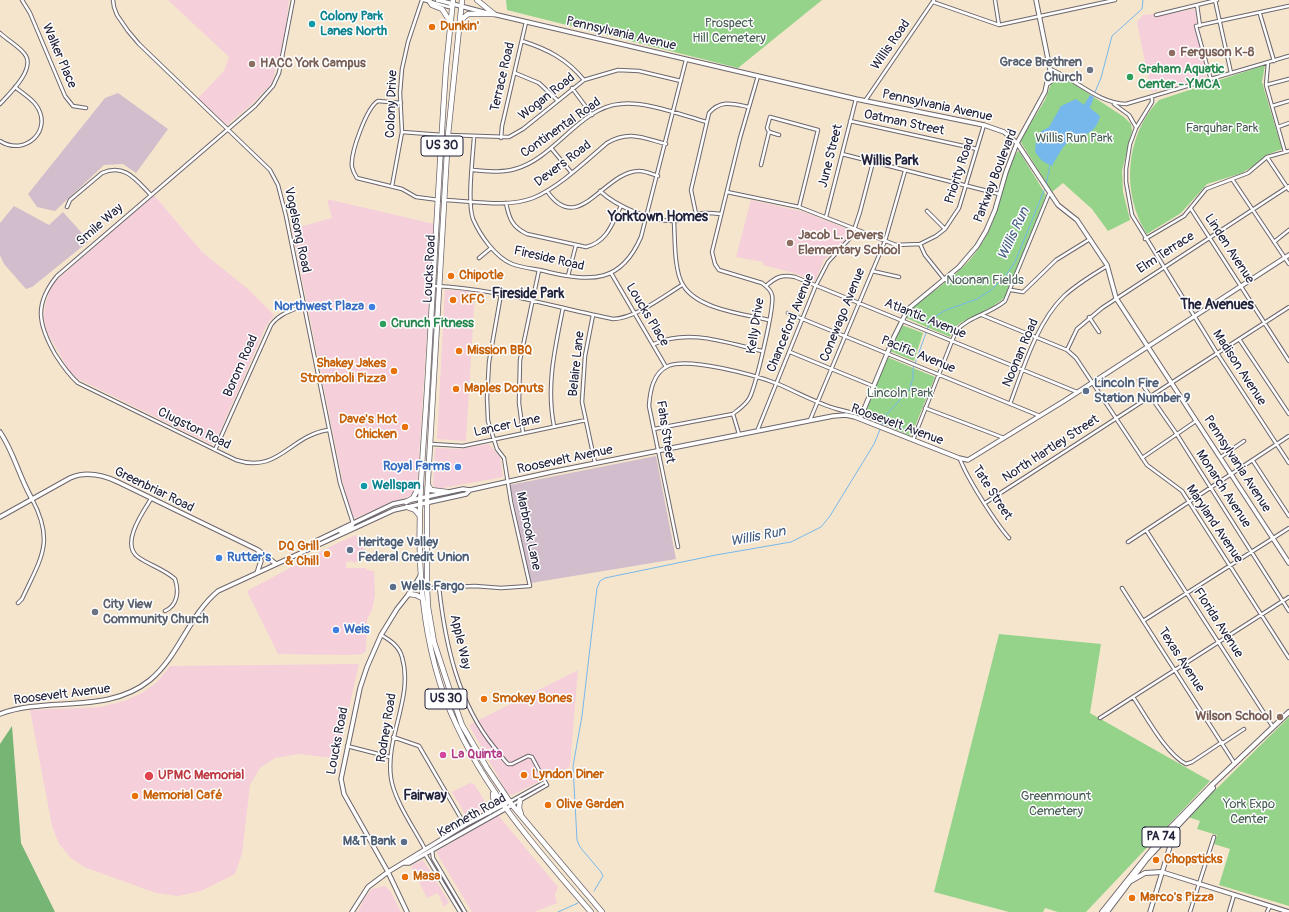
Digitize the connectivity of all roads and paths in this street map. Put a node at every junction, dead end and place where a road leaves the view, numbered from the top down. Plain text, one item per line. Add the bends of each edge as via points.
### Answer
1 (22, 0) edge
2 (113, 0) edge
3 (292, 0) edge
4 (423, 0) edge
5 (438, 0) edge
6 (462, 0) edge
7 (477, 0) edge
8 (995, 0) edge
9 (1036, 0) edge
10 (1115, 0) edge
11 (1216, 0) edge
12 (934, 1) edge
13 (430, 2) junction
14 (452, 2) edge
15 (1197, 5) junction
16 (1289, 6) edge
17 (461, 7) junction
18 (494, 14) junction
19 (1260, 14) junction
20 (1156, 15) dead end
21 (1040, 16) junction
22 (1219, 21) junction
23 (526, 22) junction
24 (450, 23) junction
25 (999, 25) junction
26 (1200, 26) junction
27 (0, 33) edge
28 (458, 37) junction
29 (522, 41) junction
30 (1289, 56) edge
31 (686, 60) junction
32 (1274, 61) junction
33 (1268, 63) junction
34 (1050, 69) junction
35 (515, 74) junction
36 (1231, 74) junction
37 (758, 76) junction
38 (1067, 76) junction
39 (1289, 79) edge
40 (584, 80) junction
41 (681, 80) junction
42 (1211, 80) junction
43 (1048, 84) junction
44 (1266, 85) junction
45 (15, 88) junction
46 (572, 88) junction
47 (1152, 97) junction
48 (856, 99) junction
49 (557, 100) junction
50 (865, 101) junction
51 (1289, 101) edge
52 (401, 103) junction
53 (0, 104) edge
54 (1114, 104) junction
55 (1272, 106) junction
56 (749, 107) junction
57 (86, 108) dead end
58 (673, 113) junction
59 (592, 115) junction
60 (850, 121) junction
61 (707, 122) junction
62 (1289, 123) edge
63 (984, 126) junction
64 (1278, 127) junction
65 (1136, 128) junction
66 (228, 129) junction
67 (402, 132) junction
68 (769, 132) junction
69 (443, 135) junction
70 (448, 135) junction
71 (778, 135) dead end
72 (474, 137) junction
73 (501, 138) junction
74 (0, 141) edge
75 (1017, 143) junction
76 (666, 144) junction
77 (551, 148) junction
78 (977, 149) junction
79 (1289, 151) edge
80 (1285, 152) junction
81 (842, 154) junction
82 (1268, 157) junction
83 (873, 162) junction
84 (761, 165) dead end
85 (473, 170) junction
86 (905, 170) junction
87 (571, 172) junction
88 (658, 176) junction
89 (1232, 179) junction
90 (967, 185) junction
91 (392, 186) junction
92 (1288, 187) edge
93 (547, 191) junction
94 (600, 191) junction
95 (727, 192) junction
96 (1048, 192) junction
97 (1000, 194) junction
98 (150, 195) junction
99 (439, 200) junction
100 (445, 200) junction
101 (471, 201) junction
102 (506, 203) junction
103 (621, 206) junction
104 (67, 207) dead end
105 (799, 207) junction
106 (1191, 209) junction
107 (1253, 209) junction
108 (927, 211) dead end
109 (696, 214) junction
110 (721, 214) junction
111 (648, 216) junction
112 (826, 217) junction
113 (674, 222) junction
114 (855, 229) junction
115 (945, 229) junction
116 (1289, 230) edge
117 (1209, 238) junction
118 (1090, 239) junction
119 (1145, 239) junction
120 (885, 241) junction
121 (1274, 242) junction
122 (920, 244) junction
123 (576, 245) junction
124 (491, 248) junction
125 (1289, 255) edge
126 (1285, 257) junction
127 (480, 258) dead end
128 (1289, 264) edge
129 (1107, 265) junction
130 (1163, 268) junction
131 (539, 270) junction
132 (872, 271) junction
133 (611, 273) junction
134 (568, 276) junction
135 (899, 277) dead end
136 (945, 280) junction
137 (682, 285) junction
138 (816, 285) junction
139 (433, 286) junction
140 (440, 286) junction
141 (766, 286) junction
142 (1240, 287) junction
143 (1011, 290) junction
144 (501, 294) junction
145 (1116, 298) junction
146 (532, 301) junction
147 (858, 302) junction
148 (303, 306) junction
149 (1289, 307) edge
150 (563, 308) junction
151 (634, 313) junction
152 (788, 313) dead end
153 (593, 315) junction
154 (982, 315) junction
155 (1089, 317) junction
156 (1194, 317) junction
157 (803, 318) junction
158 (769, 320) junction
159 (901, 321) junction
160 (1264, 323) junction
161 (1099, 332) dead end
162 (845, 336) junction
163 (1037, 337) junction
164 (1239, 339) junction
165 (951, 341) junction
166 (654, 344) junction
167 (1147, 347) junction
168 (1067, 350) junction
169 (762, 351) junction
170 (790, 352) junction
171 (887, 353) junction
172 (1217, 353) junction
173 (59, 360) joint
174 (1289, 361) edge
175 (666, 367) junction
176 (832, 369) junction
177 (1022, 370) junction
178 (938, 374) junction
179 (757, 377) junction
180 (1139, 380) dead end
181 (1092, 382) junction
182 (1172, 382) junction
183 (777, 384) junction
184 (873, 386) junction
185 (1077, 392) junction
186 (1150, 396) junction
187 (818, 401) junction
188 (1010, 404) junction
189 (925, 408) junction
190 (733, 414) junction
191 (857, 414) dead end
192 (1289, 414) edge
193 (1040, 416) junction
194 (860, 419) junction
195 (1116, 419) junction
196 (586, 420) junction
197 (1196, 420) junction
198 (810, 421) junction
199 (554, 426) junction
200 (654, 429) junction
201 (328, 430) junction
202 (758, 430) junction
203 (0, 432) edge
204 (523, 433) junction
205 (1176, 433) junction
206 (738, 434) junction
207 (1289, 436) edge
208 (1004, 438) junction
209 (494, 439) junction
210 (913, 440) junction
211 (1244, 442) dead end
212 (431, 444) junction
213 (1277, 444) junction
214 (215, 450) junction
215 (657, 451) junction
216 (1221, 457) junction
217 (1142, 458) junction
218 (960, 459) junction
219 (1253, 461) junction
220 (595, 463) junction
221 (1289, 463) edge
222 (1232, 474) junction
223 (422, 481) junction
224 (508, 482) junction
225 (428, 485) junction
226 (1210, 488) junction
227 (469, 491) junction
228 (446, 492) junction
229 (151, 498) junction
230 (32, 499) junction
231 (427, 499) junction
232 (421, 500) junction
233 (1188, 501) junction
234 (985, 503) junction
235 (407, 504) junction
236 (420, 516) junction
237 (1289, 516) edge
238 (0, 517) edge
239 (353, 523) junction
240 (1289, 528) edge
241 (1146, 530) junction
242 (1009, 538) dead end
243 (1273, 538) junction
244 (1128, 542) dead end
245 (325, 543) junction
246 (678, 547) dead end
247 (307, 548) junction
248 (258, 550) junction
249 (1252, 552) junction
250 (1289, 563) edge
251 (276, 564) junction
252 (1230, 566) junction
253 (257, 573) junction
254 (420, 576) junction
255 (439, 587) junction
256 (427, 588) junction
257 (1122, 588) dead end
258 (408, 594) junction
259 (1188, 594) junction
260 (1289, 597) edge
261 (422, 598) junction
262 (1283, 601) junction
263 (18, 603) dead end
264 (166, 610) dead end
265 (1289, 611) edge
266 (1261, 615) junction
267 (1143, 621) junction
268 (381, 635) junction
269 (1218, 642) junction
270 (1289, 658) edge
271 (1175, 670) junction
272 (1133, 697) junction
273 (1289, 712) edge
274 (0, 714) edge
275 (1100, 718) dead end
276 (1273, 727) junction
277 (1244, 729) dead end
278 (393, 737) junction
279 (1222, 743) junction
280 (346, 746) junction
281 (390, 757) junction
282 (1235, 764) junction
283 (1224, 774) junction
284 (545, 782) junction
285 (493, 793) junction
286 (520, 800) junction
287 (511, 804) junction
288 (504, 807) junction
289 (1189, 808) junction
290 (489, 812) junction
291 (522, 816) junction
292 (465, 825) junction
293 (1176, 827) junction
294 (1214, 837) dead end
295 (431, 847) junction
296 (425, 851) junction
297 (388, 872) junction
298 (1162, 872) junction
299 (1199, 884) junction
300 (1126, 886) junction
301 (1234, 895) junction
302 (1270, 906) junction
303 (352, 912) edge
304 (407, 912) edge
305 (460, 912) edge
306 (465, 912) edge
307 (591, 912) edge
308 (602, 912) edge
309 (1102, 912) edge
310 (1107, 912) edge
311 (1150, 912) edge
312 (1190, 912) edge
313 (1229, 912) edge
314 (1267, 912) edge
315 (1289, 912) edge

1 - 57 street, Walker Place via 30,13 64,96 73,106
2 - 66 street, Vogelsong Road via 117,15 130,35
3 - 66 street, Smile Way via 280,67 273,86 255,106
4 - 13 street, Pennsylvania Avenue
4 - 52 street, Colony Drive via 404,56 400,83
5 - 14 street, Pennsylvania Avenue
6 - 17 highway, Loucks Road / US 30
7 - 18 highway
8 - 25 street
9 - 21 street, Parkway Boulevard
10 - 21 street
11 - 15 street
11 - 22 street
12 - 25 street
12 - 50 street, Willis Road
13 - 14 street, Pennsylvania Avenue via 449,7
13 - 24 highway via 448,15
14 - 17 street, Pennsylvania Avenue
14 - 24 highway, Loucks Road / US 30
15 - 20 street
15 - 26 street
16 - 19 street
17 - 18 street, Pennsylvania Avenue
17 - 28 highway, Loucks Road / US 30
18 - 23 street, Pennsylvania Avenue
18 - 28 highway via 466,15 462,20
19 - 22 street
19 - 32 street
21 - 25 street
21 - 34 street, Parkway Boulevard
22 - 26 street
22 - 36 street
23 - 29 street, Terrace Road
23 - 31 street, Pennsylvania Avenue
24 - 69 highway, Loucks Road / US 30
26 - 42 street via 1196,26
27 - 45 street via 26,55 28,62 27,70
28 - 70 highway, Loucks Road / US 30
29 - 35 street, Terrace Road
29 - 40 street via 540,46 560,57
30 - 32 street
31 - 37 street, Pennsylvania Avenue
31 - 41 street, Fireside Road
32 - 33 street
33 - 36 street
33 - 44 street
34 - 38 street
34 - 43 street, Parkway Boulevard
35 - 49 street via 539,84
35 - 73 street, Terrace Road
36 - 42 street
37 - 48 street, Pennsylvania Avenue
37 - 56 street, Kelly Drive
38 - 43 street
38 - 54 street
39 - 44 street
40 - 41 street, Wogan Road via 618,70 639,70
40 - 46 street, Wogan Road
41 - 58 street, Fireside Road
42 - 47 street
43 - 75 street, Parkway Boulevard via 1042,100
44 - 55 street
45 - 53 street
45 - 74 street via 36,105 41,114 42,125 35,138 25,144 12,146
46 - 49 street, Wogan Road
46 - 59 street
47 - 54 street via 1131,103
47 - 65 street, Madison Avenue via 1152,102
48 - 50 street, Pennsylvania Avenue
48 - 60 street, June Street
49 - 73 street, Wogan Road via 517,133
50 - 63 street, Pennsylvania Avenue
51 - 55 street
52 - 67 street, Colony Drive
52 - 91 street via 378,101 370,109 358,136 352,160 352,167 358,178
54 - 65 street via 1129,115
55 - 64 street
56 - 61 street via 719,104 710,113
56 - 95 street, Kelly Drive
58 - 59 street, Continental Road via 626,104 609,106
58 - 61 street, Continental Road
58 - 76 street, Fireside Road
59 - 77 street, Continental Road
60 - 78 street, Oatman Street
60 - 81 street, June Street
61 - 109 street via 691,190
62 - 64 street
63 - 75 street, Pennsylvania Avenue via 1004,132
63 - 78 street, Priority Road
64 - 80 street
65 - 119 street, Madison Avenue via 1130,144 1126,182 1132,214
66 - 98 street, Smile Way
66 - 148 street, Vogelsong Road via 270,170 278,185
67 - 69 street
67 - 91 street, Colony Drive
68 - 71 street
68 - 84 street
68 - 105 street via 767,128 770,117 817,128 818,137
69 - 99 highway, Loucks Road / US 30
70 - 72 street, Wogan Road
70 - 100 highway, Loucks Road / US 30
72 - 73 street, Wogan Road
72 - 85 street, Fireside Road
75 - 96 street, Pennsylvania Avenue
75 - 97 street, Parkway Boulevard
76 - 87 street, Devers Road via 631,135 616,137
76 - 88 street, Fireside Road
77 - 85 street, Continental Road via 529,164 516,169
77 - 87 street
78 - 90 street, Priority Road
79 - 80 street
80 - 82 street
81 - 83 street
81 - 112 street, June Street
82 - 89 street via 1248,173
82 - 92 street
83 - 86 street
83 - 114 street, Chanceford Avenue
85 - 101 street, Fireside Road
86 - 90 street
86 - 120 street, Conewago Avenue
87 - 93 street, Devers Road
88 - 94 street via 640,171 631,173 608,184
88 - 111 street, Fireside Road
89 - 106 street via 1206,189
89 - 107 street
90 - 97 street
90 - 115 street, Priority Road via 959,208
91 - 99 street via 416,197
92 - 107 street, Elm Terrace
93 - 94 street via 558,204 576,208
93 - 102 street, Devers Road via 532,198
94 - 103 street via 610,201
95 - 105 street, Priority Road
95 - 110 street, Kelly Drive
96 - 118 street, Pennsylvania Avenue via 1058,205 1077,220
96 - 143 street
97 - 136 street, Parkway Boulevard via 990,224 977,246
98 - 104 street via 131,174 122,170 109,170 70,200
98 - 173 street, Smile Way via 57,276 48,287 41,308 41,317 44,336
99 - 139 highway, Loucks Road / US 30
100 - 101 street, Devers Road
100 - 140 highway, Loucks Road / US 30
101 - 102 street, Devers Road
101 - 124 street, Fireside Road via 473,218
102 - 123 street via 509,217 520,230
103 - 111 street
103 - 123 street via 606,236 600,242 586,247
105 - 112 street, Priority Road
106 - 117 street, Linden Avenue
106 - 119 street via 1184,216
107 - 117 street, Elm Terrace
107 - 121 street
108 - 115 street
109 - 110 street
109 - 113 street
110 - 141 street, Kelly Drive via 712,252 717,268
111 - 113 street
111 - 133 street, Fireside Road via 636,248 620,268
112 - 114 street, Priority Road
113 - 137 street via 678,273
114 - 120 street, Priority Road
114 - 138 street, Chanceford Avenue via 848,243 828,262
115 - 122 street, Priority Road
116 - 121 street
117 - 130 street, Elm Terrace
117 - 142 street, Linden Avenue
118 - 129 street, Pennsylvania Avenue
118 - 143 street via 1056,260 1023,292
119 - 130 street, Madison Avenue
120 - 122 street, Priority Road via 896,245
120 - 132 street, Conewago Avenue
121 - 126 street
122 - 136 street via 925,255
123 - 134 street
124 - 127 street
124 - 131 street, Fireside Road via 512,264
125 - 126 street
126 - 128 street
126 - 142 street
129 - 145 street, Pennsylvania Avenue
129 - 163 street, Noonan Road via 1063,297 1045,320
130 - 145 street, Elm Terrace
130 - 156 street, Madison Avenue
131 - 134 street, Fireside Road
131 - 146 street
132 - 135 street
132 - 147 street, Conewago Avenue
133 - 134 street, Fireside Road via 583,279
133 - 151 street, Loucks Place
136 - 159 street, Parkway Boulevard via 911,305
137 - 151 street
137 - 158 street via 693,298 706,304
138 - 141 street, Atlantic Avenue via 784,275
138 - 147 street, Atlantic Avenue
138 - 157 street, Chanceford Avenue
139 - 140 street
139 - 223 highway, Loucks Road / US 30
140 - 144 street
140 - 212 highway, Loucks Road / US 30
141 - 158 street, Kelly Drive via 772,294
142 - 156 street
142 - 160 street, Linden Avenue
143 - 154 street via 1005,301
144 - 146 street
144 - 209 street, Marbrook Lane via 489,362 487,390 488,421
145 - 155 street, Elm Terrace
145 - 167 street, Pennsylvania Avenue
146 - 150 street
146 - 204 street via 520,360 518,384
147 - 159 street, Atlantic Avenue
147 - 162 street, Conewago Avenue
148 - 201 street, Vogelsong Road
148 - 214 street, Borom Road via 285,312 271,325
149 - 160 street, North Hartley Street
150 - 153 street
150 - 199 street via 550,388
151 - 153 street via 620,319
151 - 166 street, Loucks Place
152 - 157 street, Pacific Avenue
153 - 196 street, Belaire Lane via 582,388
154 - 163 street, Maryland Avenue
154 - 165 street via 961,325
155 - 161 street
155 - 168 street, Elm Terrace via 1077,329
156 - 167 street
156 - 172 street, Madison Avenue
157 - 162 street, Pacific Avenue
157 - 170 street, Chanceford Avenue
158 - 169 street, Kelly Drive
159 - 165 street, Atlantic Avenue
159 - 171 street, Parkway Boulevard
160 - 164 street, North Hartley Street
160 - 174 street, Linden Avenue
162 - 171 street, Pacific Avenue
162 - 176 street, Conewago Avenue
163 - 168 street, Maryland Avenue
163 - 177 street, Noonan Road
164 - 172 street, North Hartley Street
164 - 192 street
165 - 177 street, Atlantic Avenue
165 - 178 street
166 - 169 street via 686,336
166 - 175 street, Loucks Place
167 - 181 street
167 - 182 street, Pennsylvania Avenue
168 - 181 street, Maryland Avenue via 1076,358
169 - 179 street, Kelly Drive
170 - 176 street
170 - 183 street, Chanceford Avenue
171 - 178 street, Pacific Avenue
171 - 184 street, Parkway Boulevard
172 - 182 street, North Hartley Street
172 - 213 street, Madison Avenue
173 - 214 street, Clugston Road via 67,373 78,383
175 - 179 street via 679,363 700,365
175 - 200 street, Fahs Street via 653,382 650,393 649,406
176 - 184 street
176 - 187 street, Conewago Avenue
177 - 185 street, Atlantic Avenue
177 - 188 street, Noonan Road
178 - 188 street, Pacific Avenue
178 - 189 street
179 - 183 street
179 - 190 street, Kelly Drive via 750,398
180 - 186 street, Monarch Avenue
181 - 185 street
181 - 195 street, Maryland Avenue
182 - 186 street, North Hartley Street
182 - 197 street, Pennsylvania Avenue
183 - 187 street
183 - 202 street, Chanceford Avenue
184 - 194 street, Parkway Boulevard
185 - 193 street
186 - 195 street, North Hartley Street
186 - 205 street, Monarch Avenue
187 - 191 street
187 - 198 street, Conewago Avenue
188 - 193 street, Pacific Avenue
189 - 208 street
189 - 210 street
190 - 200 street
190 - 206 street
193 - 208 street
194 - 198 street, Roosevelt Avenue via 846,415
194 - 210 street, Roosevelt Avenue
195 - 217 street, Maryland Avenue
195 - 234 street, North Hartley Street
196 - 199 street, Lancer Lane
196 - 220 street, Belaire Lane
197 - 205 street
197 - 216 street, Pennsylvania Avenue
198 - 202 street, Roosevelt Avenue
199 - 204 street, Lancer Lane
200 - 215 street, Fahs Street
201 - 214 street, Clugston Road via 304,437 281,455 258,464 247,464
201 - 239 street, Vogelsong Road via 340,483
202 - 206 street, Roosevelt Avenue
203 - 230 street
204 - 209 street, Lancer Lane
205 - 217 street
205 - 226 street, Monarch Avenue
206 - 215 street, Roosevelt Avenue
207 - 213 street
208 - 218 street via 968,460
209 - 212 street, Lancer Lane via 463,446
209 - 224 street, Marbrook Lane via 497,449 504,458
210 - 218 street, Roosevelt Avenue
211 - 216 street
212 - 225 highway, Loucks Road / US 30
213 - 219 street
213 - 221 street, Madison Avenue
215 - 220 street, Roosevelt Avenue
215 - 246 street, Fahs Street
216 - 222 street, Pennsylvania Avenue
217 - 233 street, Maryland Avenue via 1154,471 1182,491
218 - 234 street, Tate Street
219 - 222 street
219 - 237 street
220 - 224 street, Roosevelt Avenue
222 - 226 street
222 - 243 street, Pennsylvania Avenue
223 - 232 highway, Loucks Road / US 30
223 - 235 highway
224 - 227 street, Roosevelt Avenue
224 - 255 street, Marbrook Lane via 530,586
225 - 228 highway via 432,490
225 - 231 highway, Loucks Road / US 30
226 - 233 street
226 - 249 street, Monarch Avenue
227 - 228 street, Roosevelt Avenue via 463,489
227 - 231 street, Roosevelt Avenue via 466,494
228 - 231 street, Roosevelt Avenue
229 - 230 street, Greenbriar Road via 108,478 86,474 70,478
229 - 248 street, Greenbriar Road
229 - 264 street via 132,533 132,548 137,556 175,579 178,596 171,608
230 - 238 street, Greenbriar Road
230 - 263 street via 44,526 45,543 38,564
231 - 232 street, Roosevelt Avenue
231 - 256 highway, Loucks Road / US 30
232 - 235 street, Roosevelt Avenue
232 - 236 highway, Loucks Road / US 30
233 - 241 street
233 - 252 street, Maryland Avenue
234 - 242 street, Tate Street
235 - 236 highway
235 - 239 street, Roosevelt Avenue via 393,504
235 - 245 street, Roosevelt Avenue
236 - 254 highway, Loucks Road / US 30
239 - 245 street via 351,528
239 - 247 street, Roosevelt Avenue
240 - 243 street
241 - 244 street
241 - 259 street, Florida Avenue
243 - 249 street
243 - 250 street, Pennsylvania Avenue
245 - 247 street, Roosevelt Avenue
247 - 251 street, Roosevelt Avenue
248 - 251 street, Greenbriar Road
248 - 253 street via 261,561
249 - 252 street
249 - 262 street, Monarch Avenue
251 - 253 street, Roosevelt Avenue
252 - 259 street
252 - 266 street, Maryland Avenue
253 - 274 street, Roosevelt Avenue via 223,588 209,599 159,671 133,691 106,700 35,706
254 - 258 street, Loucks Road
254 - 261 highway, US 30 / US 30
255 - 256 street
255 - 284 street, Apple Way via 447,639 466,699 483,734 506,762 512,764 530,756
256 - 287 highway, US 30 / US 30 via 434,642 462,724 486,768
257 - 267 street, Texas Avenue
258 - 261 highway
258 - 268 street, Loucks Road
259 - 267 street
259 - 269 street, Florida Avenue
260 - 262 street
261 - 285 highway, US 30 / US 30 via 433,660 446,698 472,757
262 - 265 street, Monarch Avenue
262 - 266 street
266 - 269 street
266 - 270 street, Maryland Avenue
267 - 271 street, Texas Avenue
268 - 278 street, Rodney Road via 393,643 402,656 404,688
268 - 280 street, Loucks Road via 362,679
269 - 271 street
269 - 276 street, Florida Avenue
271 - 272 street
271 - 279 street, Texas Avenue
272 - 275 street
272 - 279 street via 1162,742 1186,764
273 - 276 main road, PA 74
276 - 282 main road, PA 74
277 - 279 street
278 - 281 street, Rodney Road
278 - 292 street via 419,746
279 - 282 street, Texas Avenue
280 - 281 street
280 - 297 street, Loucks Road via 341,770 342,788
281 - 296 street, Rodney Road via 393,789
282 - 283 main road, PA 74
283 - 289 main road, PA 74
283 - 293 main road, PA 74
284 - 286 street, Kenneth Road via 547,785
284 - 287 street, Kenneth Road
285 - 288 highway, US 30 / US 30
285 - 290 highway via 494,804
286 - 287 street, Kenneth Road
286 - 291 highway
287 - 288 street, Kenneth Road
287 - 291 highway, US 30 / US 30
288 - 290 street, Kenneth Road
288 - 295 street, Kenneth Road
288 - 307 highway, US 30 / US 30
289 - 293 main road
289 - 309 main road, PA 74 via 1151,849
290 - 292 street, Kenneth Road
291 - 308 highway, US 30 / US 30
292 - 295 street, Kenneth Road
293 - 298 street
293 - 300 main road, PA 74
294 - 299 street
295 - 296 street
295 - 306 street via 433,858
296 - 297 street via 409,863 403,863
296 - 305 street, Rodney Road
297 - 303 street via 368,887
297 - 304 street, Loucks Road
298 - 299 street
298 - 300 main road via 1145,872
298 - 311 street
299 - 301 street
299 - 312 street
300 - 310 main road, PA 74
301 - 302 street
301 - 313 street
302 - 314 street
302 - 315 street

